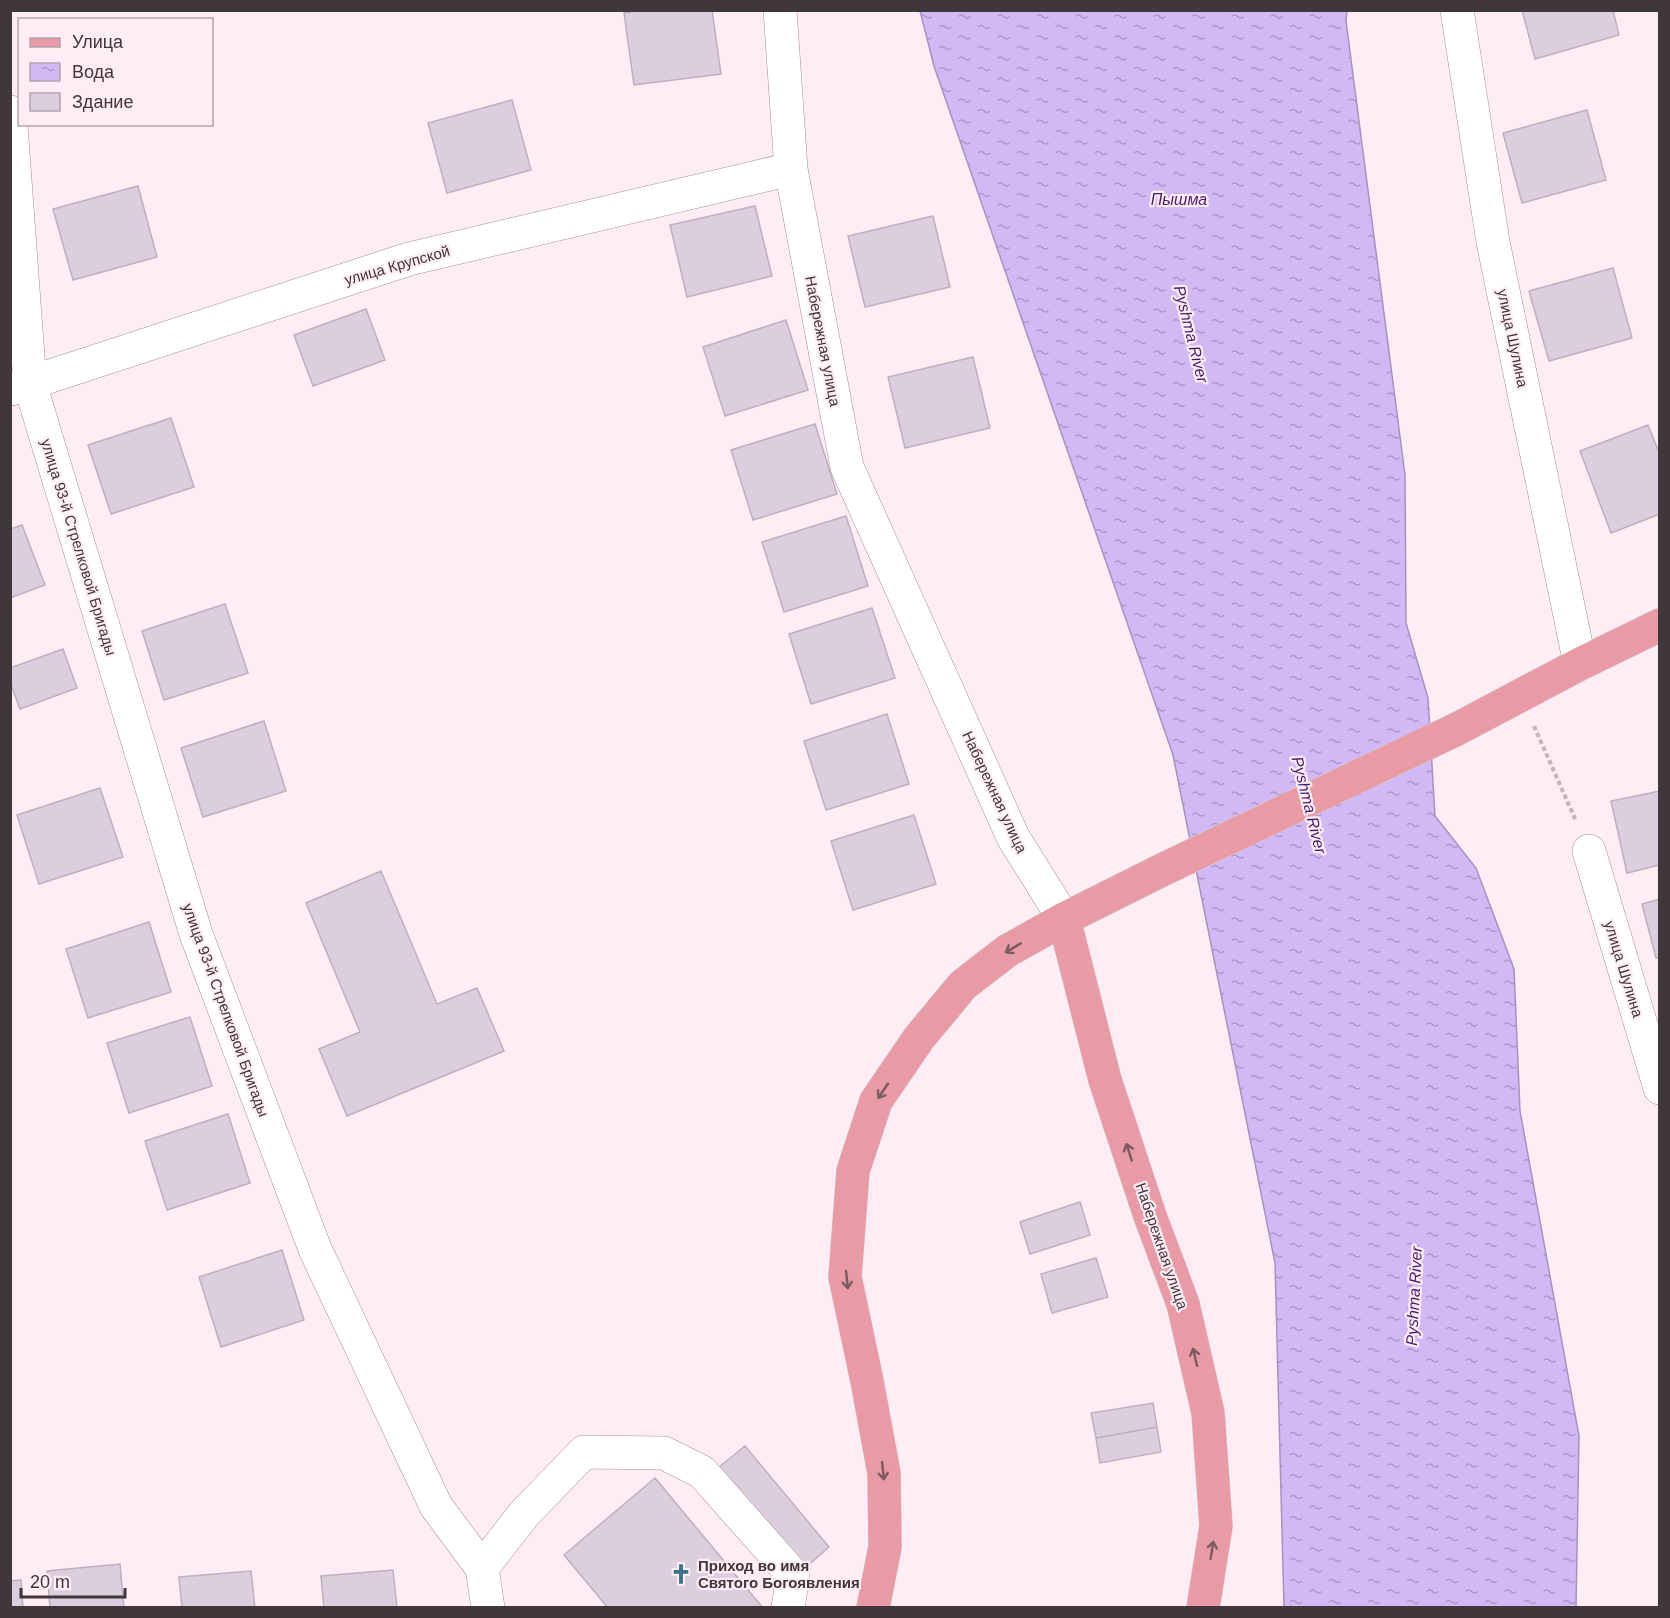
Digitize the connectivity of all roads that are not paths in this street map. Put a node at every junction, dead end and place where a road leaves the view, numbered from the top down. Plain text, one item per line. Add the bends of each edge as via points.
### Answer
1 (780, 10) edge
2 (1457, 10) edge
3 (10, 112) edge
4 (791, 169) junction
5 (20, 387) edge
6 (1659, 625) edge
7 (1580, 664) junction
8 (1589, 851) road end
9 (1064, 919) junction
10 (1659, 1088) edge
11 (482, 1568) junction
12 (488, 1608) edge
13 (788, 1608) edge
14 (873, 1608) edge
15 (1203, 1608) edge

1 - 4 street, Набережная улица
2 - 7 street, улица Шулина via 1493,242
3 - 5 street, улица 93-й Стрелковой Бригады
4 - 5 street, улица Крупской via 409,259
4 - 9 street, Набережная улица via 847,467 1013,837
5 - 11 street, улица 93-й Стрелковой Бригады via 196,934 315,1249 436,1506
6 - 7 main road
7 - 9 main road via 1457,729
8 - 10 street, улица Шулина
9 -> 14 main road via 1007,951 963,985 919,1038 876,1101 853,1171 845,1277 884,1473 885,1547
15 -> 9 main road, Набережная улица via 1216,1526 1208,1413 1184,1304 1105,1080
11 - 12 street, улица 93-й Стрелковой Бригады
11 - 13 street via 524,1514 584,1452 664,1453 702,1472 793,1575

